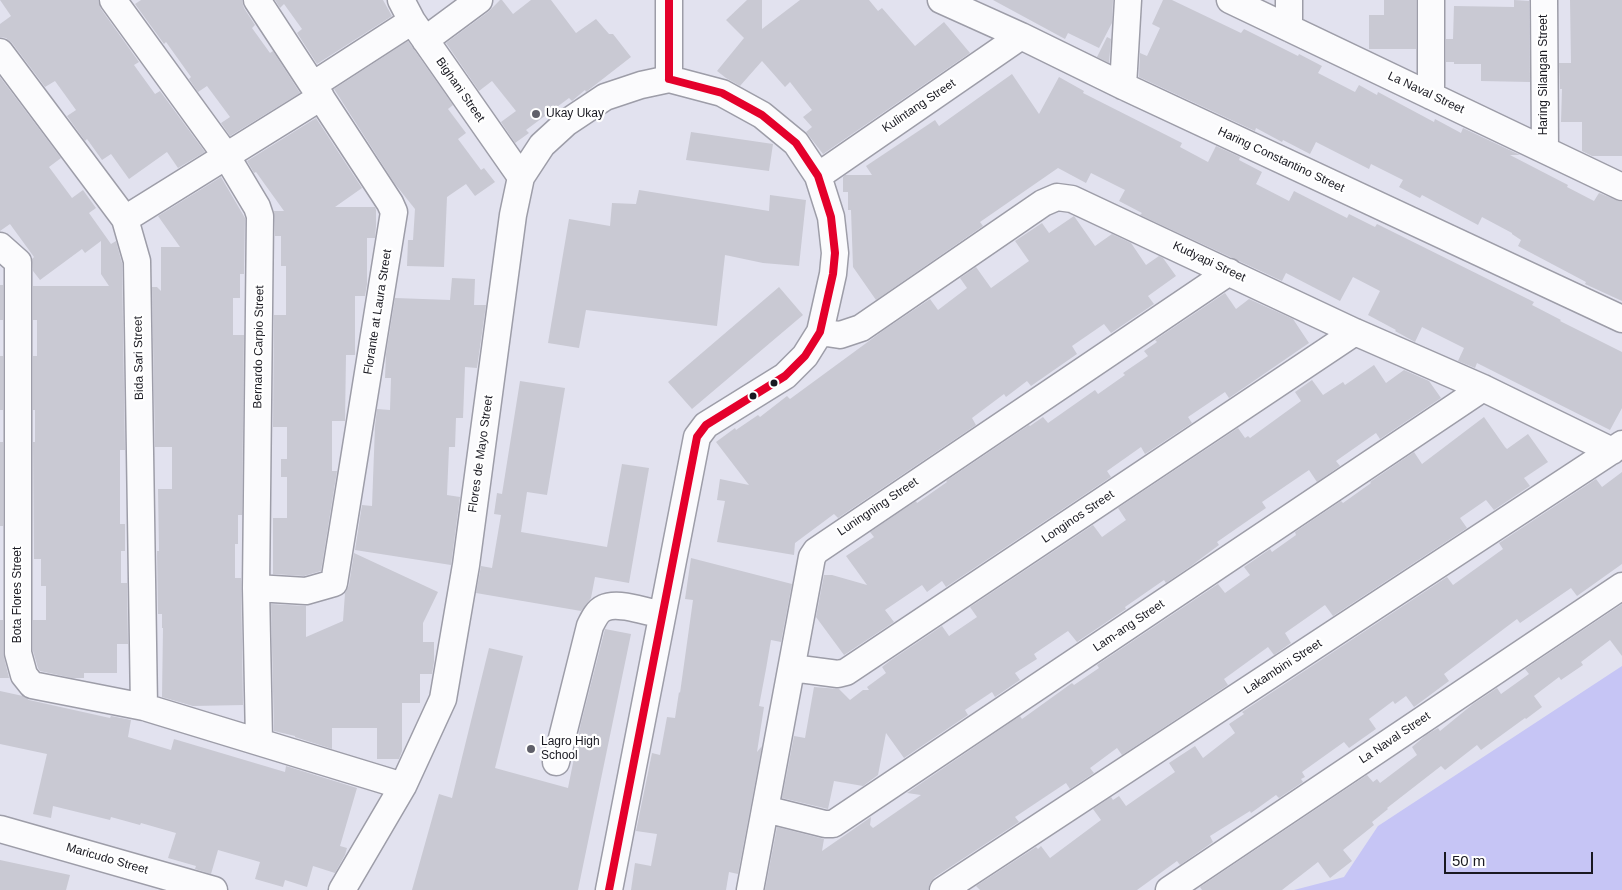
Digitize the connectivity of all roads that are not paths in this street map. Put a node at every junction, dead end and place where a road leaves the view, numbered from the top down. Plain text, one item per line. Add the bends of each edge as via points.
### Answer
1 (113, 0) edge
2 (257, 0) edge
3 (479, 0) edge
4 (669, 0) edge
5 (941, 0) edge
6 (1128, 0) edge
7 (1230, 0) edge
8 (1288, 0) edge
9 (1431, 0) edge
10 (1544, 0) edge
11 (412, 20) edge
12 (1289, 28) junction
13 (1021, 36) junction
14 (0, 52) edge
15 (669, 79) junction
16 (1123, 86) junction
17 (317, 91) junction
18 (1431, 96) junction
19 (1545, 149) junction
20 (227, 157) junction
21 (818, 176) junction
22 (522, 178) junction
23 (1622, 187) edge
24 (125, 219) junction
25 (0, 246) edge
26 (1229, 272) junction
27 (1622, 319) edge
28 (820, 332) junction
29 (1355, 332) junction
30 (1483, 388) junction
31 (1617, 447) edge
32 (1622, 586) edge
33 (256, 588) junction
34 (662, 615) junction
35 (792, 668) junction
36 (144, 707) junction
37 (259, 740) junction
38 (556, 762) dead end
39 (403, 786) junction
40 (765, 810) junction
41 (0, 829) edge
42 (214, 890) edge
43 (342, 890) edge
44 (609, 890) edge
45 (750, 890) edge
46 (943, 890) edge
47 (1169, 890) edge

1 - 20 street, Bernardo Carpio Street
2 - 17 street, Florante at Laura Street
3 - 11 street
4 - 15 street
5 - 13 street, Haring Constantino Street
6 - 16 street
7 - 12 street, La Naval Street
8 - 12 street
9 - 18 street
10 - 19 street, Haring Silangan Street
11 - 17 street
11 - 22 street, Bighani Street
12 - 18 street, La Naval Street
13 - 16 street, Haring Constantino Street
13 - 21 street, Kulintang Street
14 - 24 street, Bida Sari Street
15 - 21 street via 722,93 762,115 796,143
15 - 22 street, Flores de Mayo Street via 641,84 605,97 566,123 542,145
16 - 27 street, Haring Constantino Street
17 - 20 street
17 - 33 street, Florante at Laura Street via 394,212 334,583 306,591
18 - 19 street, La Naval Street
19 - 23 street, La Naval Street
20 - 24 street
20 - 33 street, Bernardo Carpio Street via 260,216
21 - 28 street via 831,217 835,253
22 - 39 street, Flores de Mayo Street via 513,215 466,564 442,699
24 - 36 street, Bida Sari Street via 137,261
25 - 36 street, Bota Flores Street via 18,262 18,653 24,675 32,684
26 - 28 street, Kudyapi Street via 1072,199 1057,197 1042,203 861,328 840,335
26 - 29 street, Kudyapi Street
26 - 35 street, Luningning Street via 816,551 812,557
28 - 34 street via 805,356 785,376 706,425 697,437
29 - 30 street, Kudyapi Street
29 - 35 street, Longinos Street via 846,672 838,674
30 - 31 street, Kudyapi Street
30 - 40 street, Lam-ang Street via 833,824
31 - 46 street, Lakambini Street
32 - 47 street, La Naval Street
33 - 37 street, Bernardo Carpio Street
34 - 38 street via 613,605 602,608 595,617
34 - 44 street
35 - 40 street, Luningning Street
36 - 37 street, Bota Flores Street
37 - 39 street, Bota Flores Street
39 - 43 street, Flores de Mayo Street
40 - 45 street, Luningning Street
41 - 42 street, Maricudo Street

